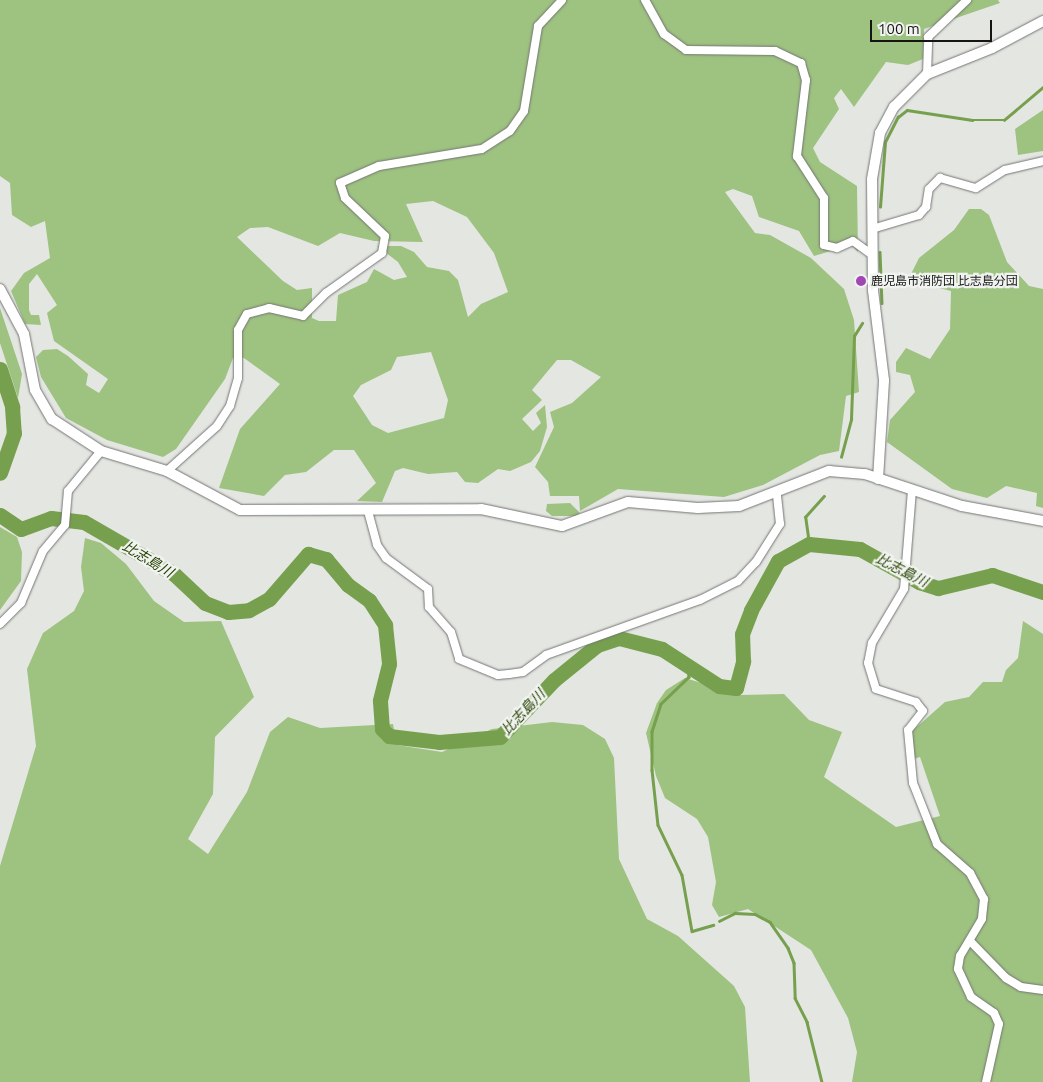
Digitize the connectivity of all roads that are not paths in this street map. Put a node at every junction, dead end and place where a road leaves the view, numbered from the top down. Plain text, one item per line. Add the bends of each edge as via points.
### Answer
1 (562, 0) edge
2 (644, 0) edge
3 (967, 0) edge
4 (1043, 21) edge
5 (927, 74) junction
6 (1043, 161) edge
7 (872, 229) junction
8 (872, 255) junction
9 (0, 289) edge
10 (101, 451) junction
11 (167, 471) junction
12 (878, 479) junction
13 (912, 490) junction
14 (777, 493) junction
15 (368, 511) junction
16 (1043, 521) edge
17 (0, 624) edge
18 (970, 941) junction
19 (1043, 990) edge
20 (986, 1082) edge

1 - 11 street via 538,26 524,112 510,131 476,150 393,162 357,172 340,183 345,198 385,236 382,253 326,293 303,316 269,308 247,314 238,330 238,378 230,406 217,426
2 - 8 street via 664,34 686,50 775,51 801,63 806,80 797,156 824,198 824,245 837,248 854,241
3 - 5 street via 928,37
4 - 5 street
5 - 7 street via 894,107 880,133 872,166
6 - 7 street via 1005,170 976,188 940,178 929,189 926,207 919,215
7 - 8 street
8 - 12 street via 884,380
9 - 10 street via 24,334 42,404 65,430
10 - 11 street
10 - 17 street via 68,491 64,506 66,525 43,551 21,603
11 - 15 street via 240,510
12 - 13 street
12 - 14 street via 828,471 796,480
13 - 16 street via 962,506
13 - 18 street via 904,589 872,643 868,663 876,689 916,702 923,711 908,730 913,783 937,844 970,873 984,899 982,919
14 - 15 street via 719,508 628,502 562,526 494,510
14 - 15 street via 780,524 756,562 738,581 700,600 546,655 523,672 509,674 459,659 451,632 429,607 428,589 386,558 377,545
18 - 19 street via 1006,978 1021,987
18 - 20 street via 958,960 959,975 971,997 994,1014 999,1024

